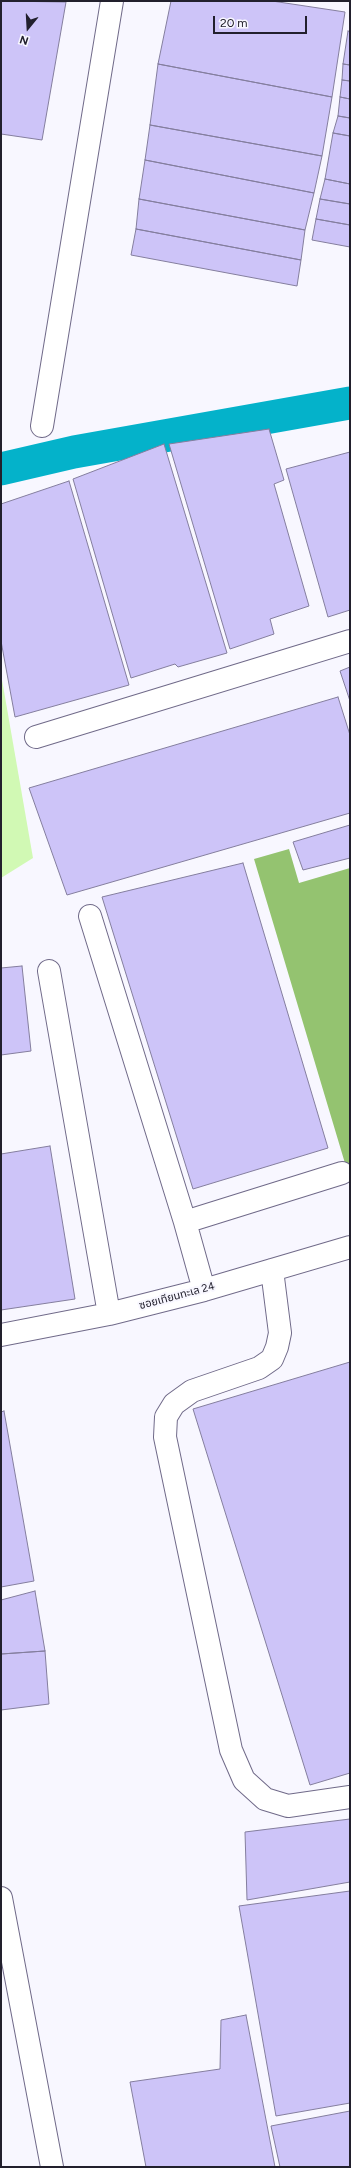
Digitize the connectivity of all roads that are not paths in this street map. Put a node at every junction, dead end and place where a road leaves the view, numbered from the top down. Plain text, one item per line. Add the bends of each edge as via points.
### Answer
1 (112, 1) edge
2 (42, 426) dead end
3 (350, 642) edge
4 (36, 737) dead end
5 (90, 916) dead end
6 (49, 971) dead end
7 (342, 1173) dead end
8 (185, 1222) junction
9 (350, 1247) edge
10 (272, 1270) junction
11 (204, 1290) junction
12 (109, 1314) junction
13 (1, 1335) edge
14 (350, 1797) edge
15 (1, 1898) edge
16 (52, 2167) edge

1 - 2 street
3 - 4 street
5 - 8 street
6 - 12 street
7 - 8 street
8 - 11 street
9 - 10 street, ซอยเทียนทะเล 24
10 - 11 street, ซอยเทียนทะเล 24
10 - 14 street via 280,1333 272,1359 258,1368 192,1391 174,1404 166,1417 164,1437 231,1750 244,1780 265,1799 288,1806
11 - 12 street, ซอยเทียนทะเล 24
12 - 13 street, ซอยเทียนทะเล 24
15 - 16 street

